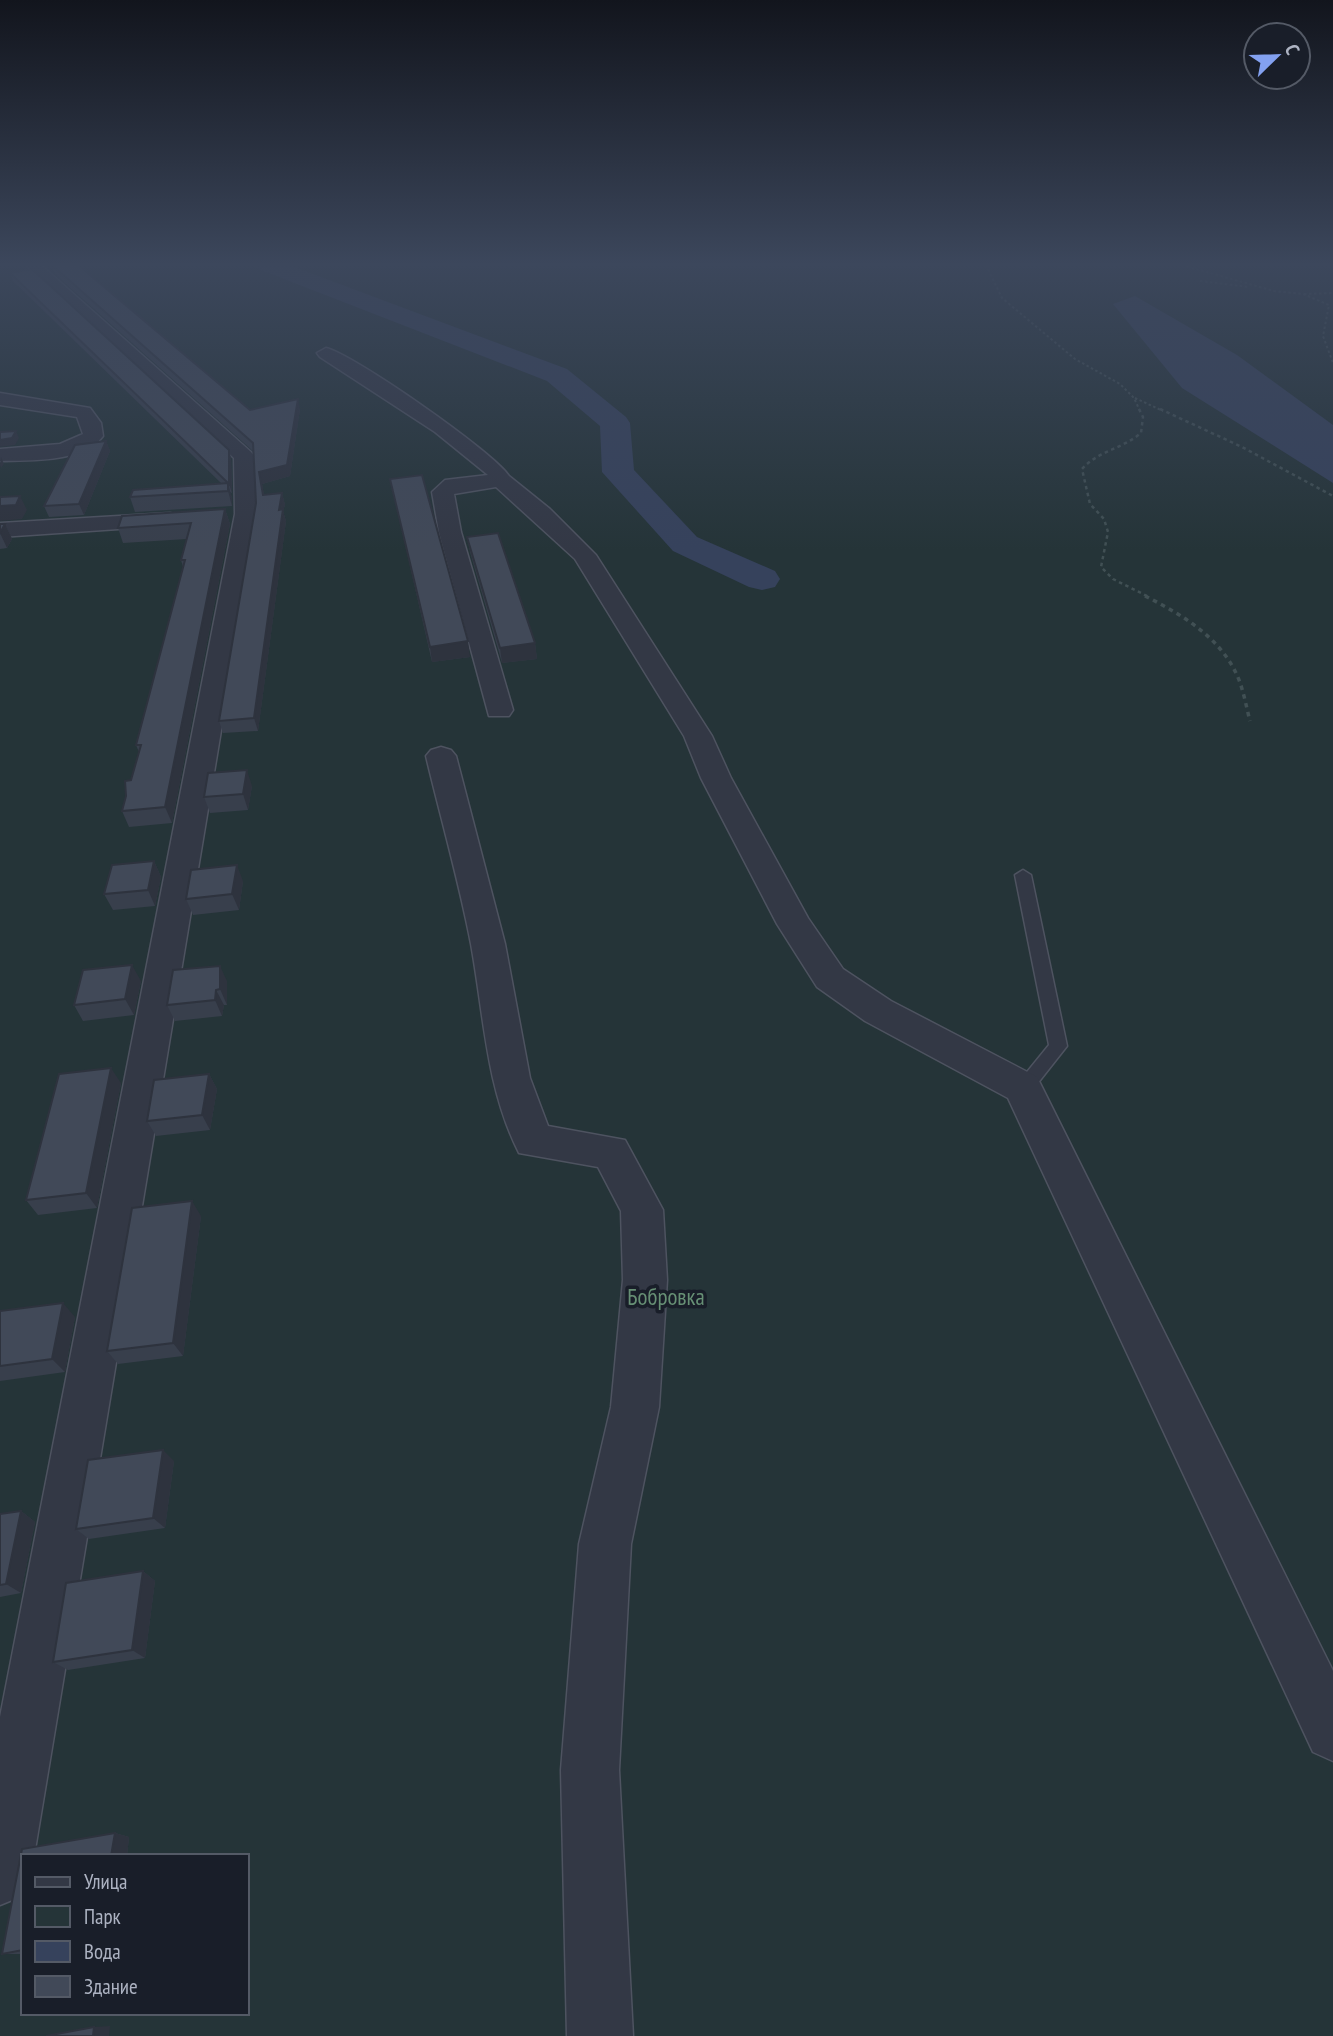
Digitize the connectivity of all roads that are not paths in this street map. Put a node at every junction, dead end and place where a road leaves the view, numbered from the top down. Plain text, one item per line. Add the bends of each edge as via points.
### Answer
1 (138, 360) edge
2 (337, 360) edge
3 (0, 399) edge
4 (0, 455) edge
5 (501, 480) junction
6 (192, 518) edge
7 (0, 530) edge
8 (499, 710) dead end
9 (441, 756) dead end
10 (1023, 875) dead end
11 (1023, 1088) junction
12 (1333, 1732) edge
13 (0, 1874) edge
14 (600, 2036) edge

1 - 13 street via 244,456 247,485 232,515
2 - 5 street via 442,428 495,470
3 - 4 street via 83,412 93,436 83,444 54,450
5 - 8 street via 453,485 443,492
5 - 11 street via 584,555 698,736 794,924 830,978 878,1011
6 - 7 street
9 - 14 street via 488,944 510,1078 533,1141 611,1152 642,1210 645,1280 635,1407 605,1544 590,1770
10 - 11 lane via 1058,1046
11 - 12 street

